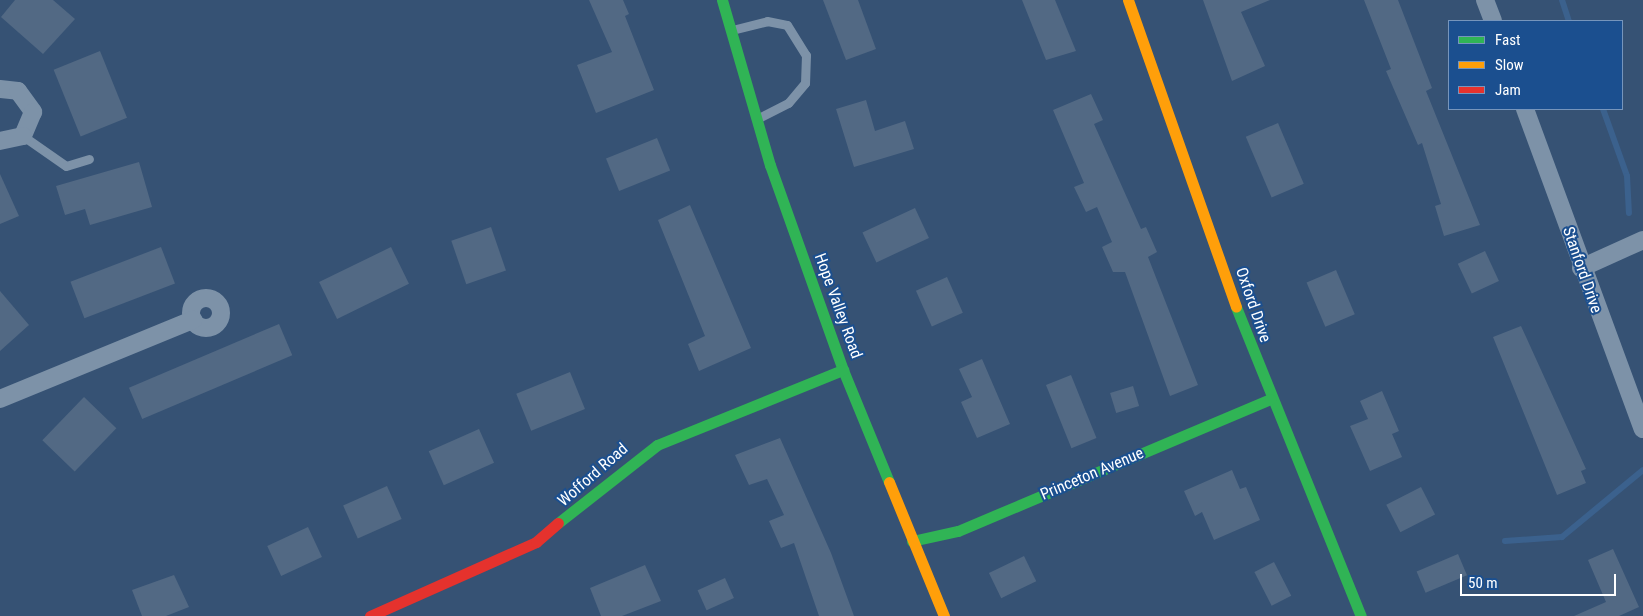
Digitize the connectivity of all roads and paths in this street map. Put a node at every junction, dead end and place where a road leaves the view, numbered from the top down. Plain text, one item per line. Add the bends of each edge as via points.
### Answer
1 (722, 0) edge
2 (1128, 0) edge
3 (1485, 0) edge
4 (1493, 20) edge
5 (731, 30) junction
6 (0, 90) edge
7 (1525, 110) edge
8 (756, 119) junction
9 (23, 136) junction
10 (0, 141) edge
11 (89, 160) dead end
12 (1643, 240) edge
13 (1581, 268) junction
14 (193, 320) dead end
15 (843, 370) junction
16 (0, 399) edge
17 (1270, 399) junction
18 (1643, 429) edge
19 (912, 541) junction
20 (370, 616) edge
21 (944, 616) edge
22 (1361, 616) edge

1 - 5 street, Hope Valley Road
2 - 17 street, Oxford Drive
3 - 4 street
5 - 8 street, Hope Valley Road
5 - 8 lane via 766,21 787,25 806,55 805,83 788,103
6 - 9 street via 18,91 30,103 33,121
7 - 13 street, Stanford Drive
8 - 15 street, Hope Valley Road
9 - 10 street
9 - 11 lane via 66,166
12 - 13 street
13 - 18 street, Stanford Drive
14 - 16 street
15 - 19 street, Hope Valley Road
15 - 20 street, Wofford Road via 657,445 610,478 536,542
17 - 19 street, Princeton Avenue via 958,531
17 - 22 street, Oxford Drive
19 - 21 street, Hope Valley Road

